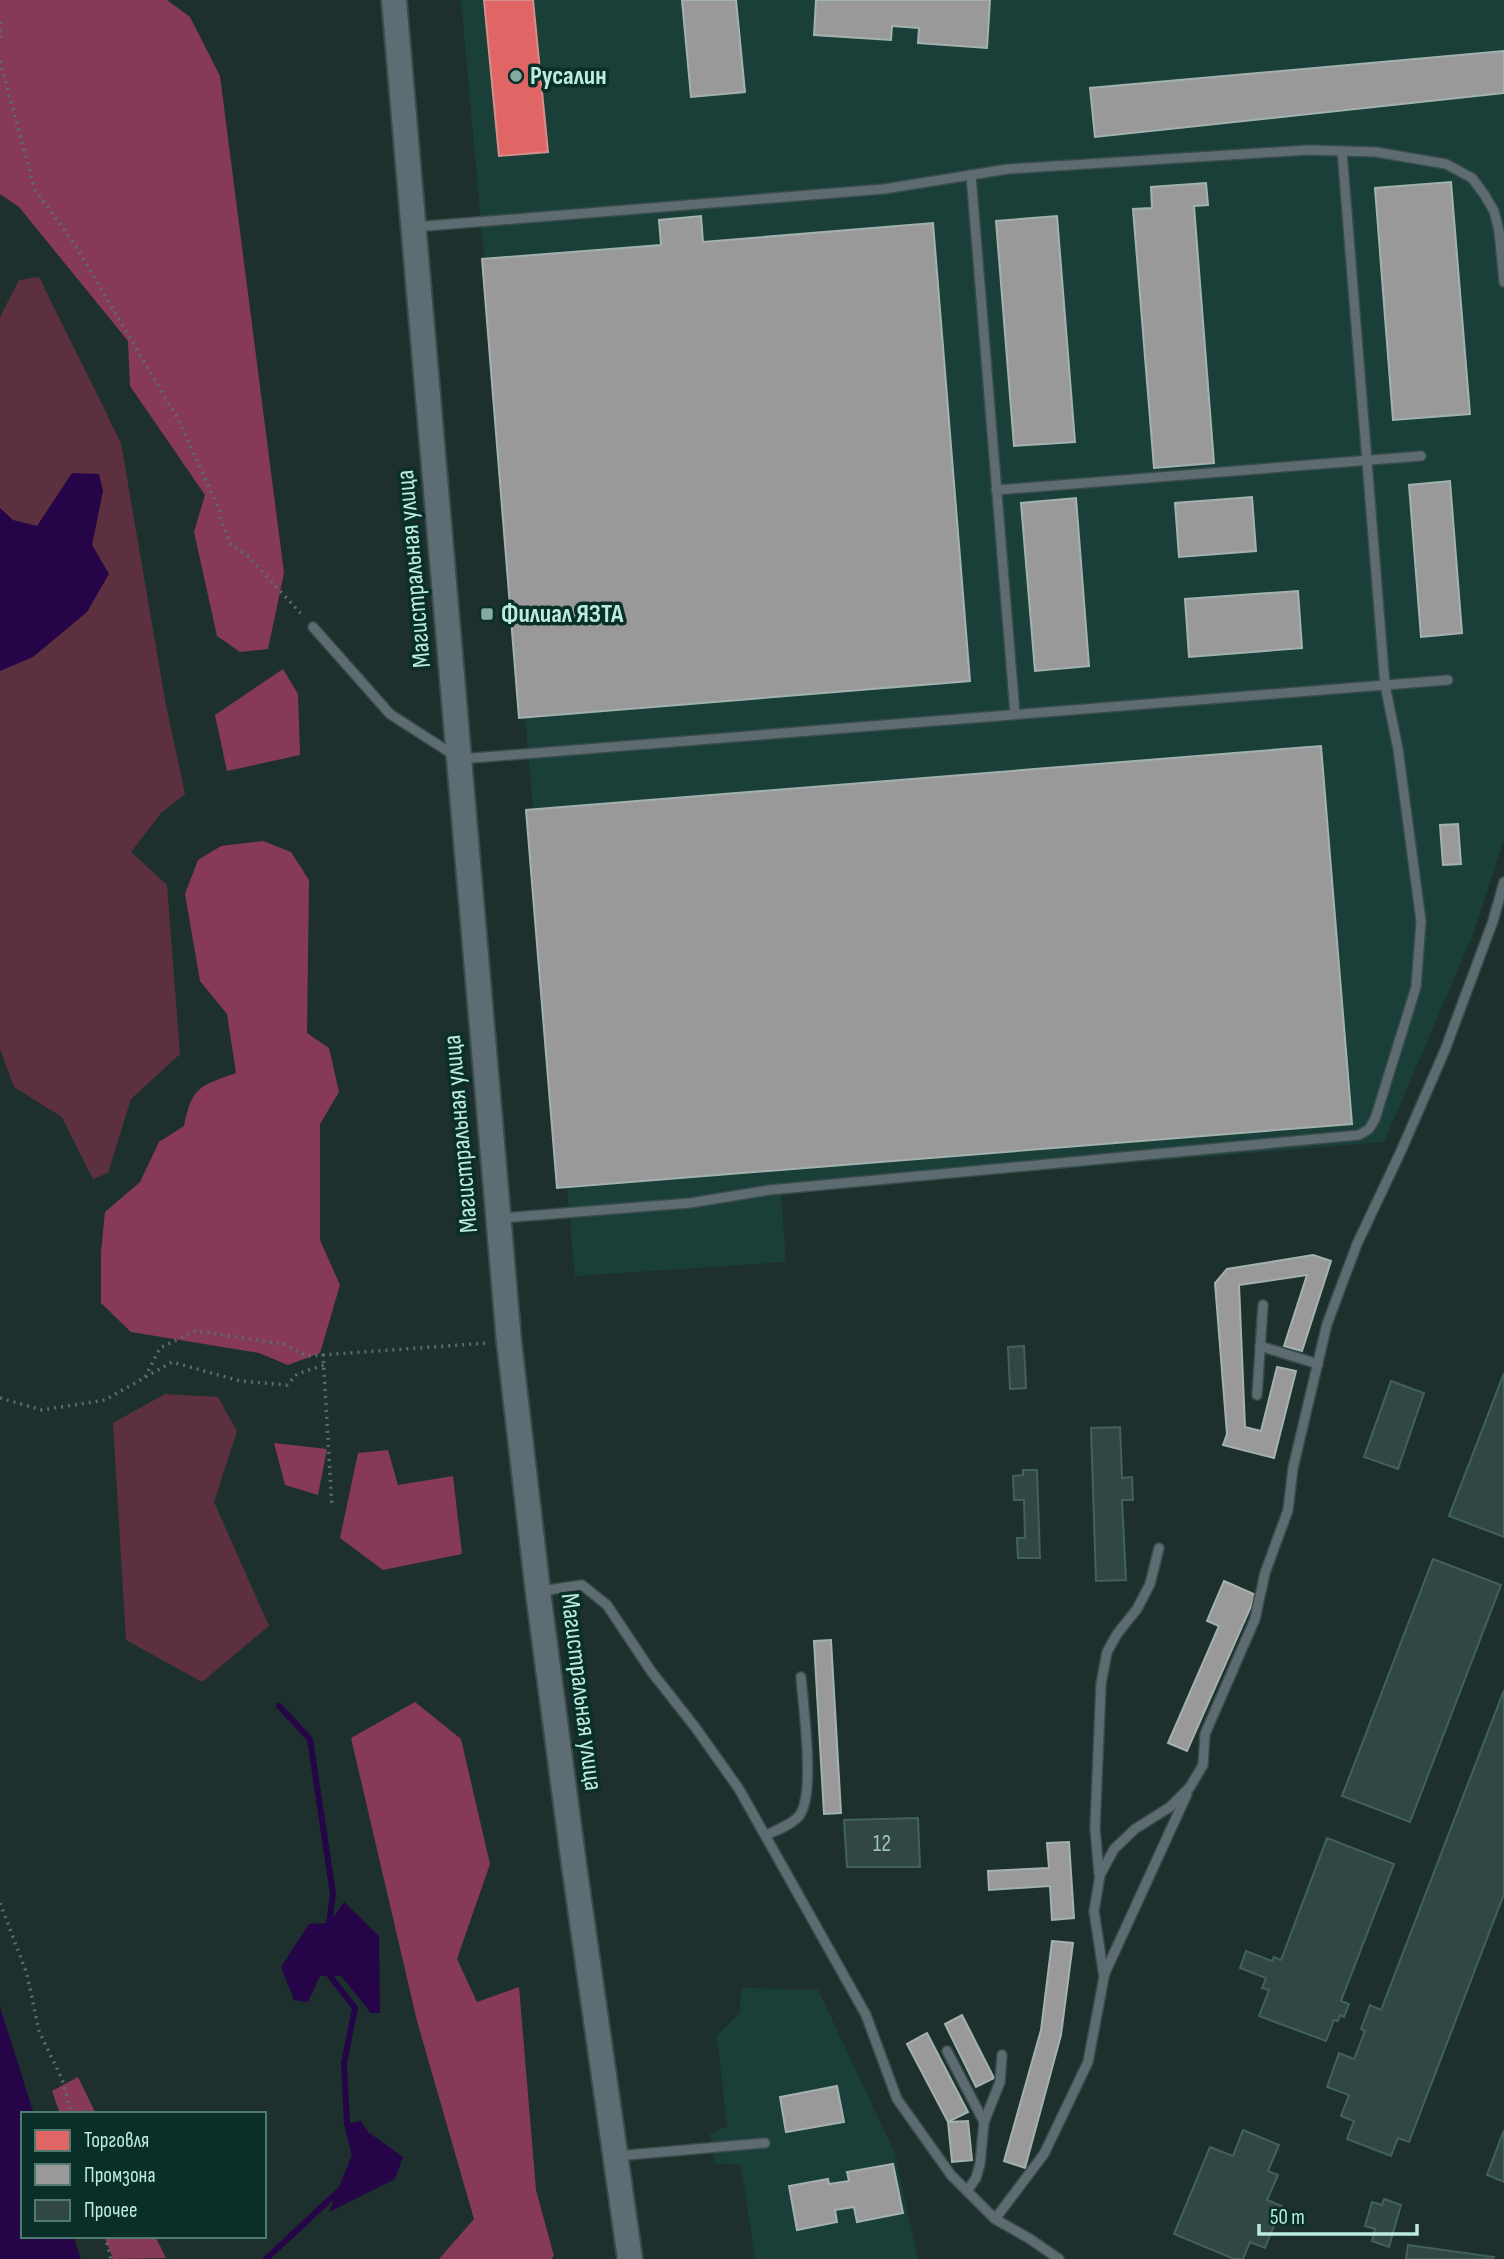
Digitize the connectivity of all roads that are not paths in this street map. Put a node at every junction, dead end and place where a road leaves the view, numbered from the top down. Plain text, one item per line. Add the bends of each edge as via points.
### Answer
1 (394, 0) edge
2 (1342, 151) junction
3 (971, 175) junction
4 (412, 228) junction
5 (1504, 282) edge
6 (1421, 456) dead end
7 (1367, 460) junction
8 (996, 490) junction
9 (313, 627) road end
10 (1448, 680) dead end
11 (1385, 685) junction
12 (1015, 714) junction
13 (460, 759) junction
14 (1504, 883) edge
15 (498, 1219) junction
16 (1263, 1305) dead end
17 (1260, 1346) junction
18 (1318, 1364) junction
19 (1257, 1395) dead end
20 (1159, 1548) dead end
21 (538, 1592) junction
22 (801, 1677) dead end
23 (1190, 1787) junction
24 (766, 1835) junction
25 (1100, 1875) junction
26 (1104, 1977) junction
27 (947, 2051) dead end
28 (1002, 2056) dead end
29 (984, 2123) junction
30 (765, 2143) dead end
31 (614, 2157) junction
32 (967, 2191) junction
33 (995, 2219) junction
34 (629, 2259) edge
35 (1059, 2259) edge

1 - 4 main road, Магистральная улица
2 - 3 lane via 1087,163
2 - 5 lane via 1446,164 1472,178 1493,211
2 - 7 lane
3 - 4 lane via 884,190
3 - 8 lane
4 - 13 main road, Магистральная улица
6 - 7 lane
7 - 8 lane
7 - 11 lane
8 - 12 lane
9 - 13 lane via 390,714
10 - 11 lane
11 - 12 lane
11 - 15 lane via 1421,921 1420,955 1416,987 1376,1119 1369,1129 1359,1135
12 - 13 lane
13 - 15 main road, Магистральная улица
14 - 18 lane via 1445,1050 1326,1324
15 - 21 main road, Магистральная улица
16 - 17 lane
17 - 18 lane
17 - 19 lane
18 - 23 lane via 1293,1468 1288,1510 1265,1573 1255,1619 1205,1734 1203,1765
20 - 25 lane via 1150,1584 1107,1652 1101,1684 1095,1828
21 - 24 lane via 582,1586 607,1605 739,1789
21 - 31 main road, Магистральная улица
22 - 24 lane via 806,1803 799,1815
23 - 25 lane via 1114,1849
23 - 26 lane
24 - 32 lane via 866,2015 897,2099 950,2175
25 - 26 lane via 1094,1911
26 - 33 lane via 1088,2062 1044,2154
27 - 29 lane
28 - 29 lane via 1000,2082
29 - 32 lane via 980,2164
30 - 31 lane
31 - 34 main road, Магистральная улица
32 - 33 lane
33 - 35 lane

